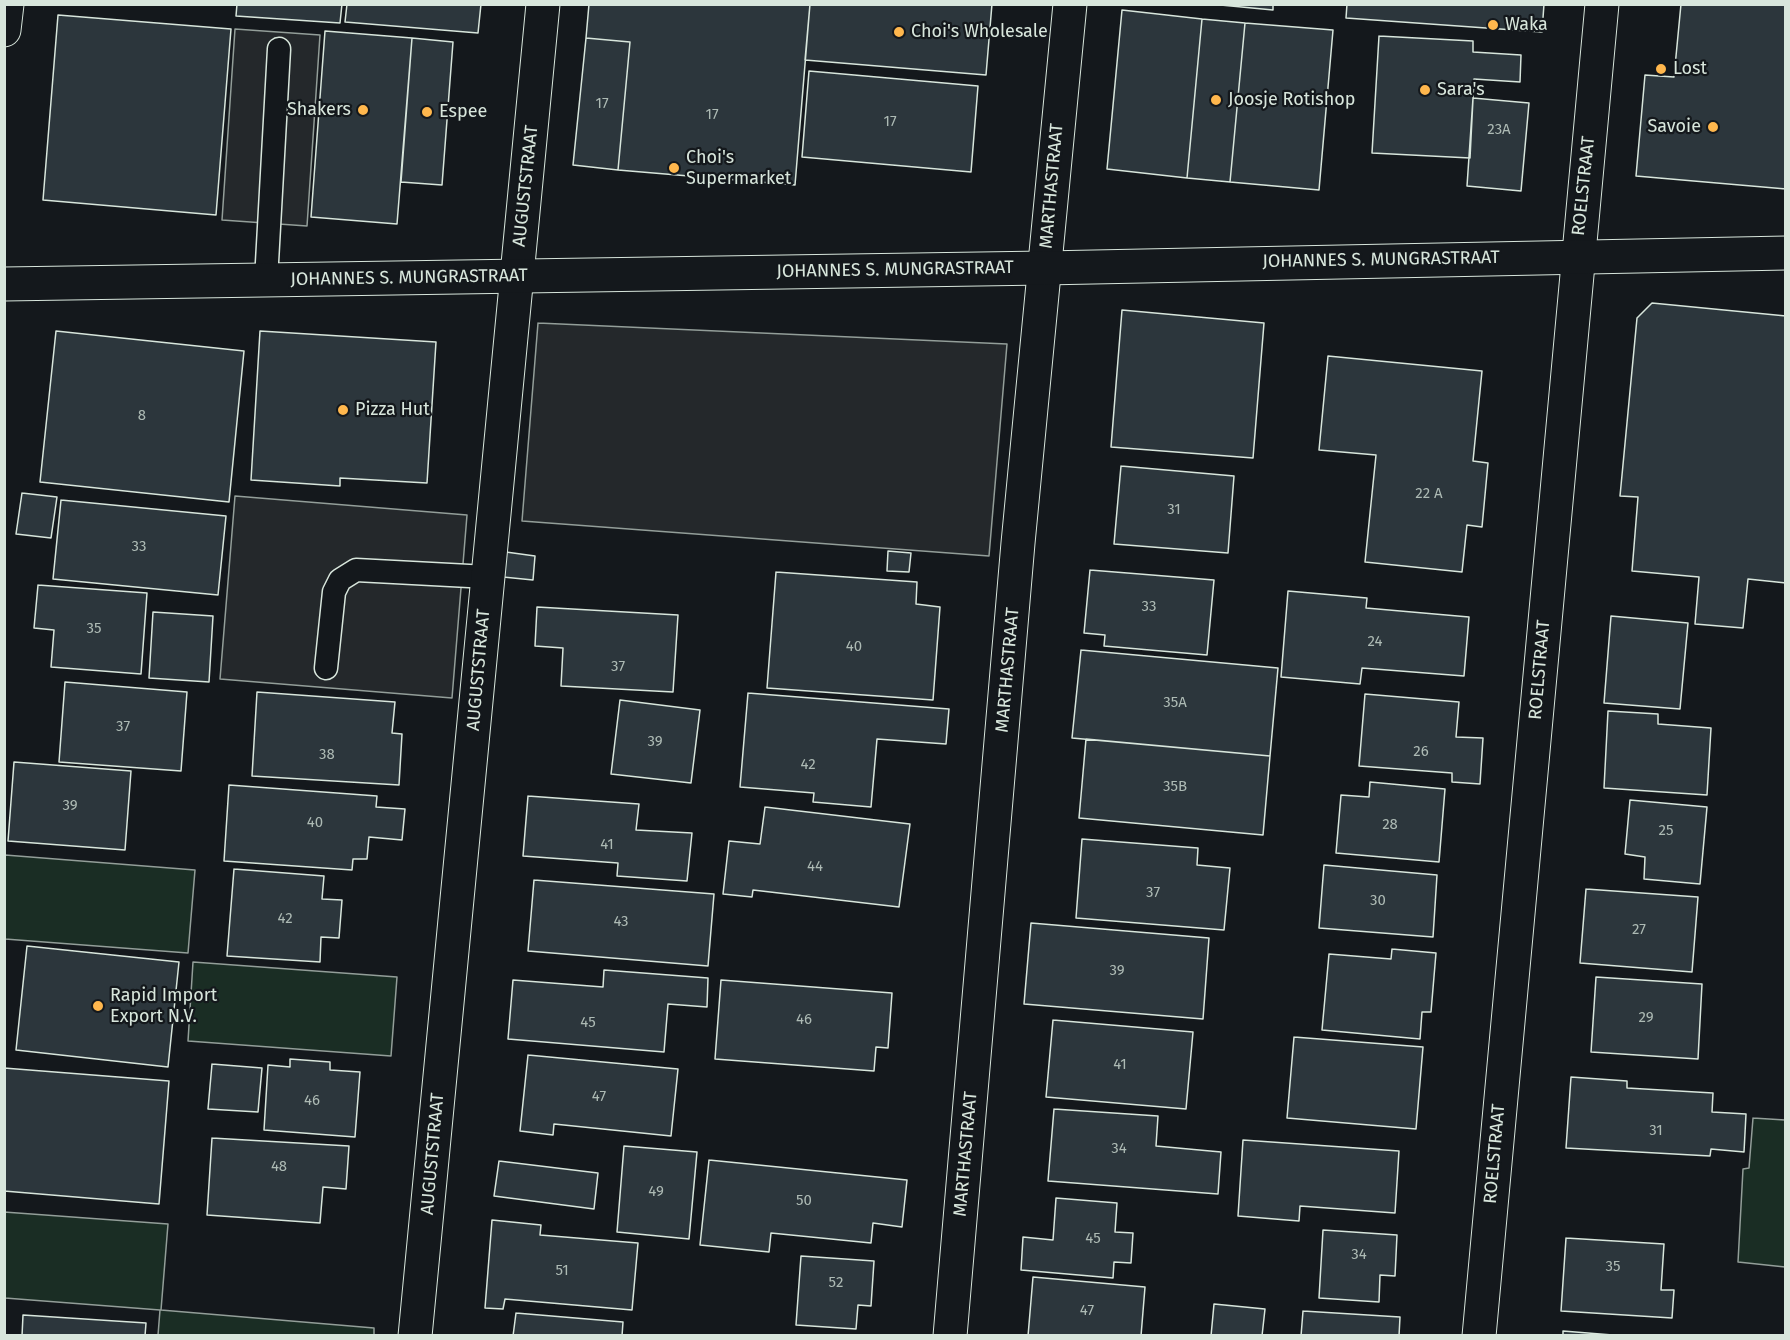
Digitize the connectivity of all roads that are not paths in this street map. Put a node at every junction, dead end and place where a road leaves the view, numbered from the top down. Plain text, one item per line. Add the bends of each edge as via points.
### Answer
1 (7, 4) edge
2 (543, 4) edge
3 (1070, 4) edge
4 (1602, 4) edge
5 (5, 28) edge
6 (279, 49) dead end
7 (1785, 253) edge
8 (1578, 256) junction
9 (1044, 268) junction
10 (517, 277) junction
11 (266, 280) junction
12 (4, 284) edge
13 (488, 577) junction
14 (326, 668) dead end
15 (416, 1335) edge
16 (951, 1335) edge
17 (1479, 1335) edge

1 - 5 street
2 - 10 street, AUGUSTSTRAAT
3 - 9 street, MARTHASTRAAT
4 - 8 street, ROELSTRAAT
6 - 11 lane
7 - 8 street, JOHANNES S. MUNGRASTRAAT
8 - 9 street, JOHANNES S. MUNGRASTRAAT
8 - 17 street, ROELSTRAAT
9 - 10 street, JOHANNES S. MUNGRASTRAAT
9 - 16 street, MARTHASTRAAT
10 - 11 street, JOHANNES S. MUNGRASTRAAT
10 - 13 street, AUGUSTSTRAAT
11 - 12 street, JOHANNES S. MUNGRASTRAAT
13 - 14 lane via 356,570 340,580 334,592
13 - 15 street, AUGUSTSTRAAT

